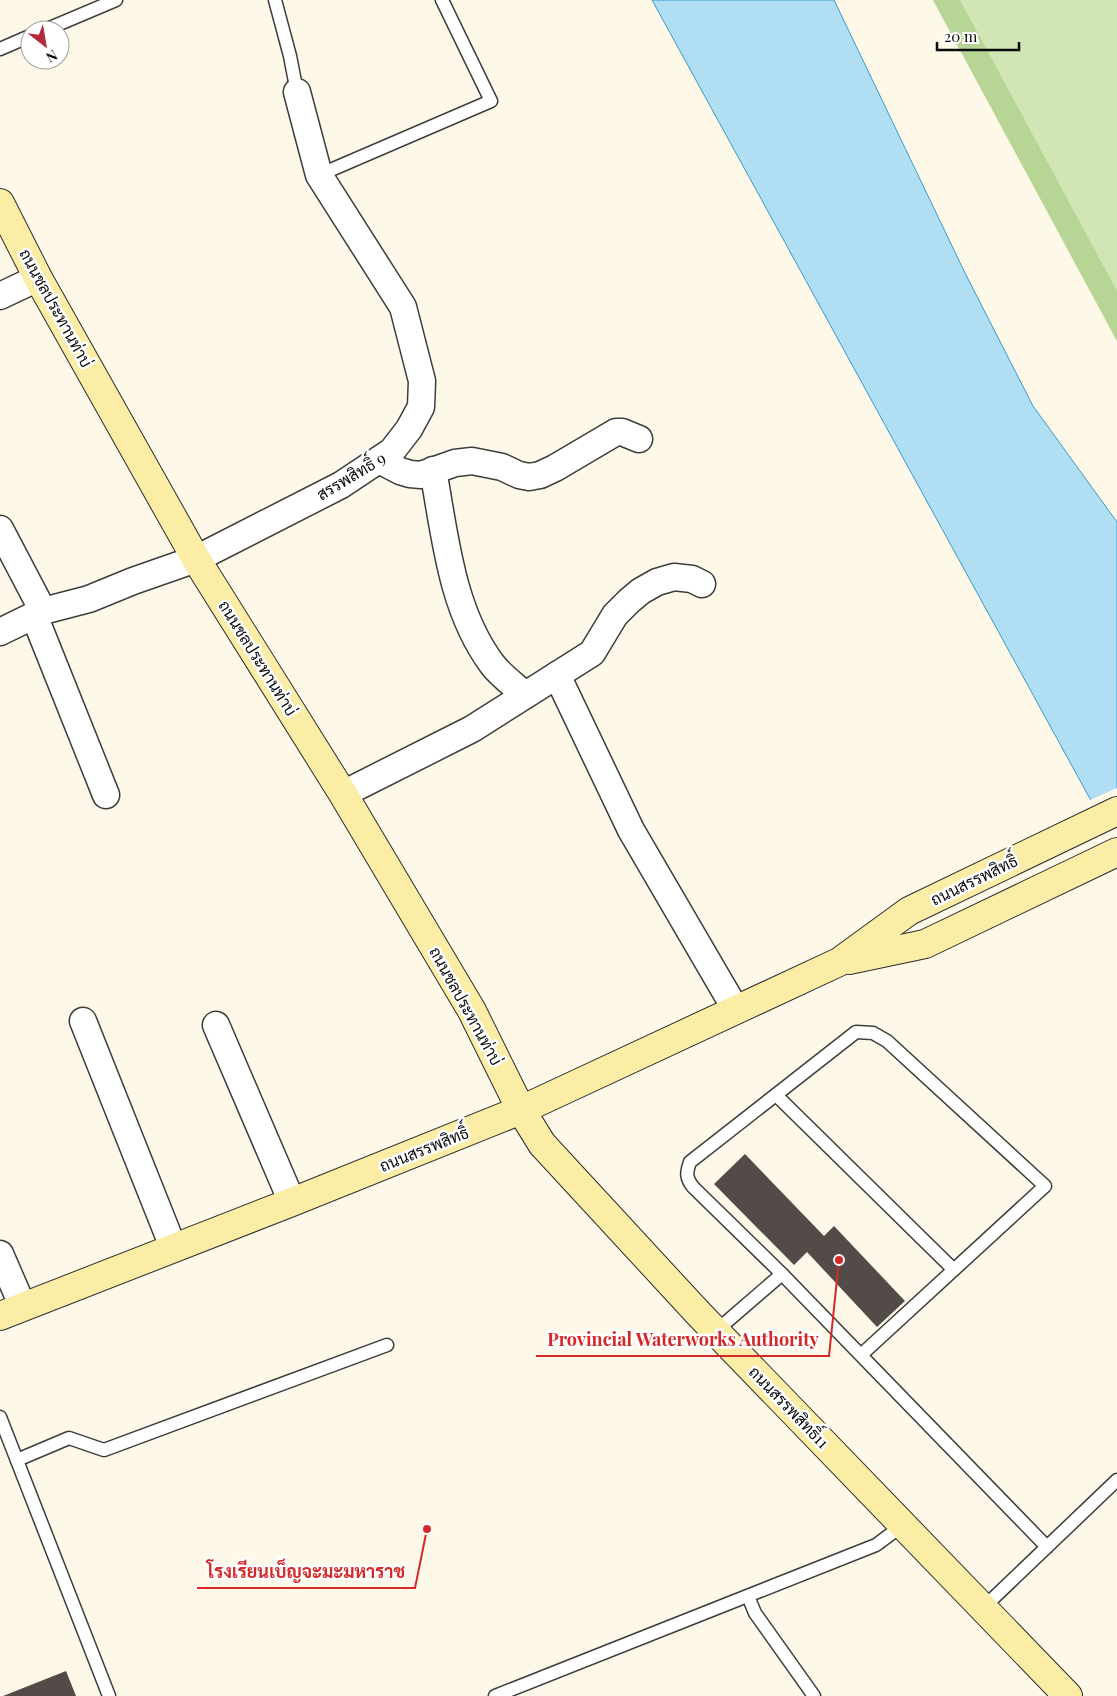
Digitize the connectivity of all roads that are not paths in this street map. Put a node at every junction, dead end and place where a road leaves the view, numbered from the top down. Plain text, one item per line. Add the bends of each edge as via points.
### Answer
1 (116, 0) edge
2 (275, 0) edge
3 (442, 0) edge
4 (68, 20) edge
5 (20, 40) edge
6 (0, 49) edge
7 (297, 92) joint
8 (319, 174) junction
9 (0, 204) edge
10 (38, 278) junction
11 (0, 296) edge
12 (639, 439) dead end
13 (379, 460) junction
14 (433, 470) junction
15 (0, 529) edge
16 (196, 559) junction
17 (702, 584) dead end
18 (38, 613) junction
19 (0, 632) edge
20 (557, 675) junction
21 (525, 695) junction
22 (343, 794) junction
23 (106, 795) dead end
24 (1117, 811) edge
25 (1117, 852) edge
26 (839, 962) junction
27 (736, 1010) junction
28 (83, 1021) dead end
29 (216, 1025) dead end
30 (776, 1095) junction
31 (521, 1110) junction
32 (292, 1202) junction
33 (173, 1247) junction
34 (0, 1254) edge
35 (953, 1269) junction
36 (782, 1274) junction
37 (12, 1311) edge
38 (716, 1331) junction
39 (387, 1345) dead end
40 (861, 1355) junction
41 (0, 1417) edge
42 (17, 1460) junction
43 (1117, 1480) edge
44 (903, 1525) junction
45 (1047, 1547) junction
46 (748, 1596) junction
47 (983, 1608) junction
48 (109, 1696) edge
49 (495, 1696) edge
50 (814, 1696) edge
51 (1068, 1696) edge

1 - 4 lane
2 - 7 lane
3 - 8 lane via 491,101
5 - 6 lane
7 - 8 street, สรรพสิทธิ์ 9
8 - 13 street, สรรพสิทธิ์ 9 via 403,307 422,381 421,407 410,429 392,451
9 - 10 street, ถนนชลประทานท่าบ่
10 - 11 street
10 - 16 street, ถนนชลประทานท่าบ่
12 - 14 street via 616,432 555,468 529,477 502,466 472,461
13 - 14 street via 410,474
13 - 16 street, สรรพสิทธิ์ 9 via 341,485
14 - 21 street via 455,583 468,623 493,665
15 - 18 street
16 - 18 street, สรรพสิทธิ์ 9 via 89,599
16 - 22 street, ถนนชลประทานท่าบ่
17 - 20 street via 674,577 641,591 615,615 592,653
18 - 19 street, สรรพสิทธิ์ 9
18 - 23 street
20 - 21 street
20 - 27 street via 631,830
21 - 22 street via 472,729
22 - 31 street, ถนนชลประทานท่าบ่ via 472,1011
24 - 26 street, ถนนสรรพสิทธิ์ via 909,911
25 - 26 street, ถนนสรรพสิทธิ์ via 925,944
26 - 27 street, ถนนสรรพสิทธิ์
27 - 31 street, ถนนสรรพสิทธิ์
28 - 33 street
29 - 32 street
30 - 35 lane
30 - 35 lane via 856,1032 873,1033 887,1041 1045,1186
30 - 36 lane via 690,1162 686,1172 693,1187
31 - 32 street, ถนนสรรพสิทธิ์
31 - 38 street, ถนนสรรพสิทธิ์11 via 542,1144
32 - 33 street, ถนนสรรพสิทธิ์
33 - 37 street, ถนนสรรพสิทธิ์
34 - 37 street
35 - 40 lane
36 - 38 lane
36 - 40 lane
38 - 44 street, ถนนสรรพสิทธิ์11
39 - 42 lane via 104,1450 69,1438
40 - 45 lane
41 - 42 lane
42 - 48 lane
43 - 45 lane
44 - 46 lane via 876,1545
44 - 47 street, ถนนสรรพสิทธิ์11
45 - 47 lane
46 - 49 lane
46 - 50 lane via 755,1613
47 - 51 street, ถนนสรรพสิทธิ์11

